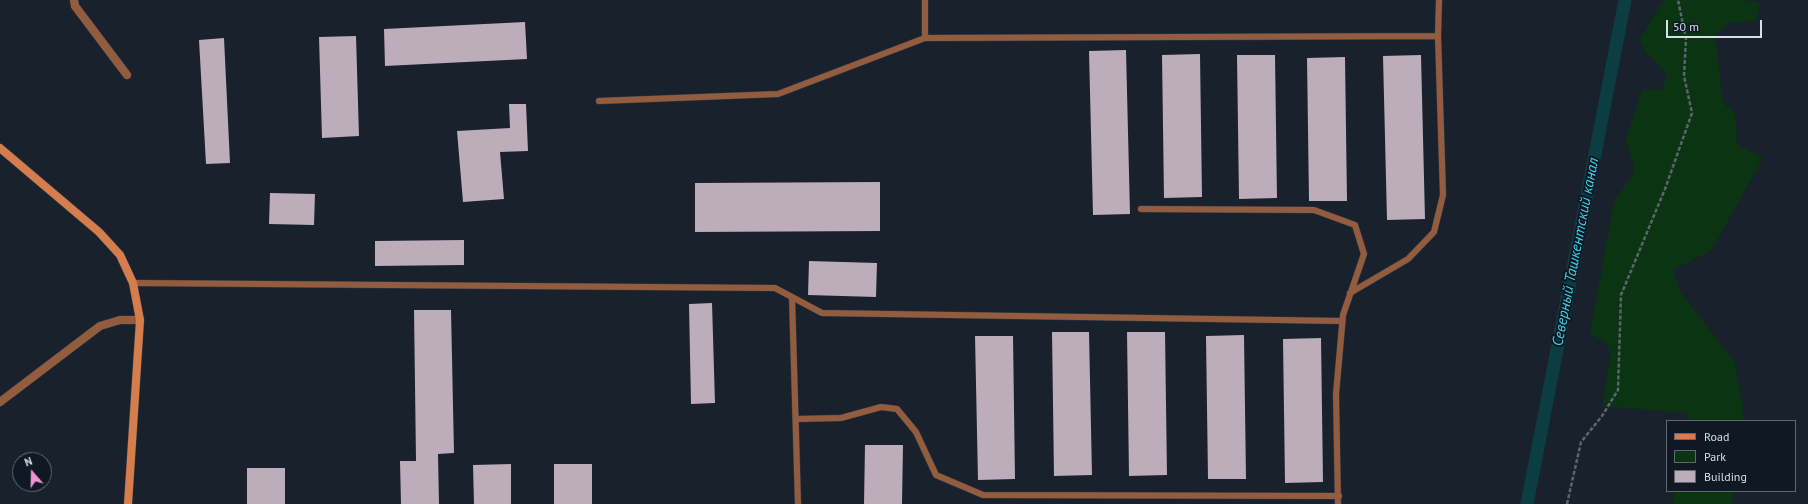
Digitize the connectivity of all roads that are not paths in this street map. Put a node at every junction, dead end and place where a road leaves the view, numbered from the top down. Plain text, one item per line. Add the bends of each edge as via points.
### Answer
1 (74, 0) edge
2 (925, 0) edge
3 (1439, 0) edge
4 (1438, 36) junction
5 (925, 38) junction
6 (127, 75) dead end
7 (599, 101) dead end
8 (0, 148) edge
9 (1141, 209) dead end
10 (133, 283) junction
11 (1350, 293) junction
12 (792, 297) junction
13 (140, 320) junction
14 (1342, 321) junction
15 (0, 402) edge
16 (796, 419) junction
17 (1339, 496) junction
18 (128, 504) edge
19 (798, 504) edge
20 (1338, 504) edge

1 - 6 street via 75,6
2 - 5 lane
3 - 4 lane
4 - 5 lane
4 - 11 lane via 1443,195 1434,232 1408,259
5 - 7 lane via 778,94
8 - 10 street via 99,232 120,255
9 - 11 lane via 1314,210 1355,225 1364,254
10 - 12 lane via 775,288
10 - 13 street
11 - 14 lane
12 - 14 lane via 822,313
12 - 16 lane
13 - 15 street via 120,320 100,326
13 - 18 street
14 - 17 lane via 1336,394
16 - 17 lane via 841,418 881,407 897,409 916,432 936,474 983,495
16 - 19 lane
17 - 20 lane

